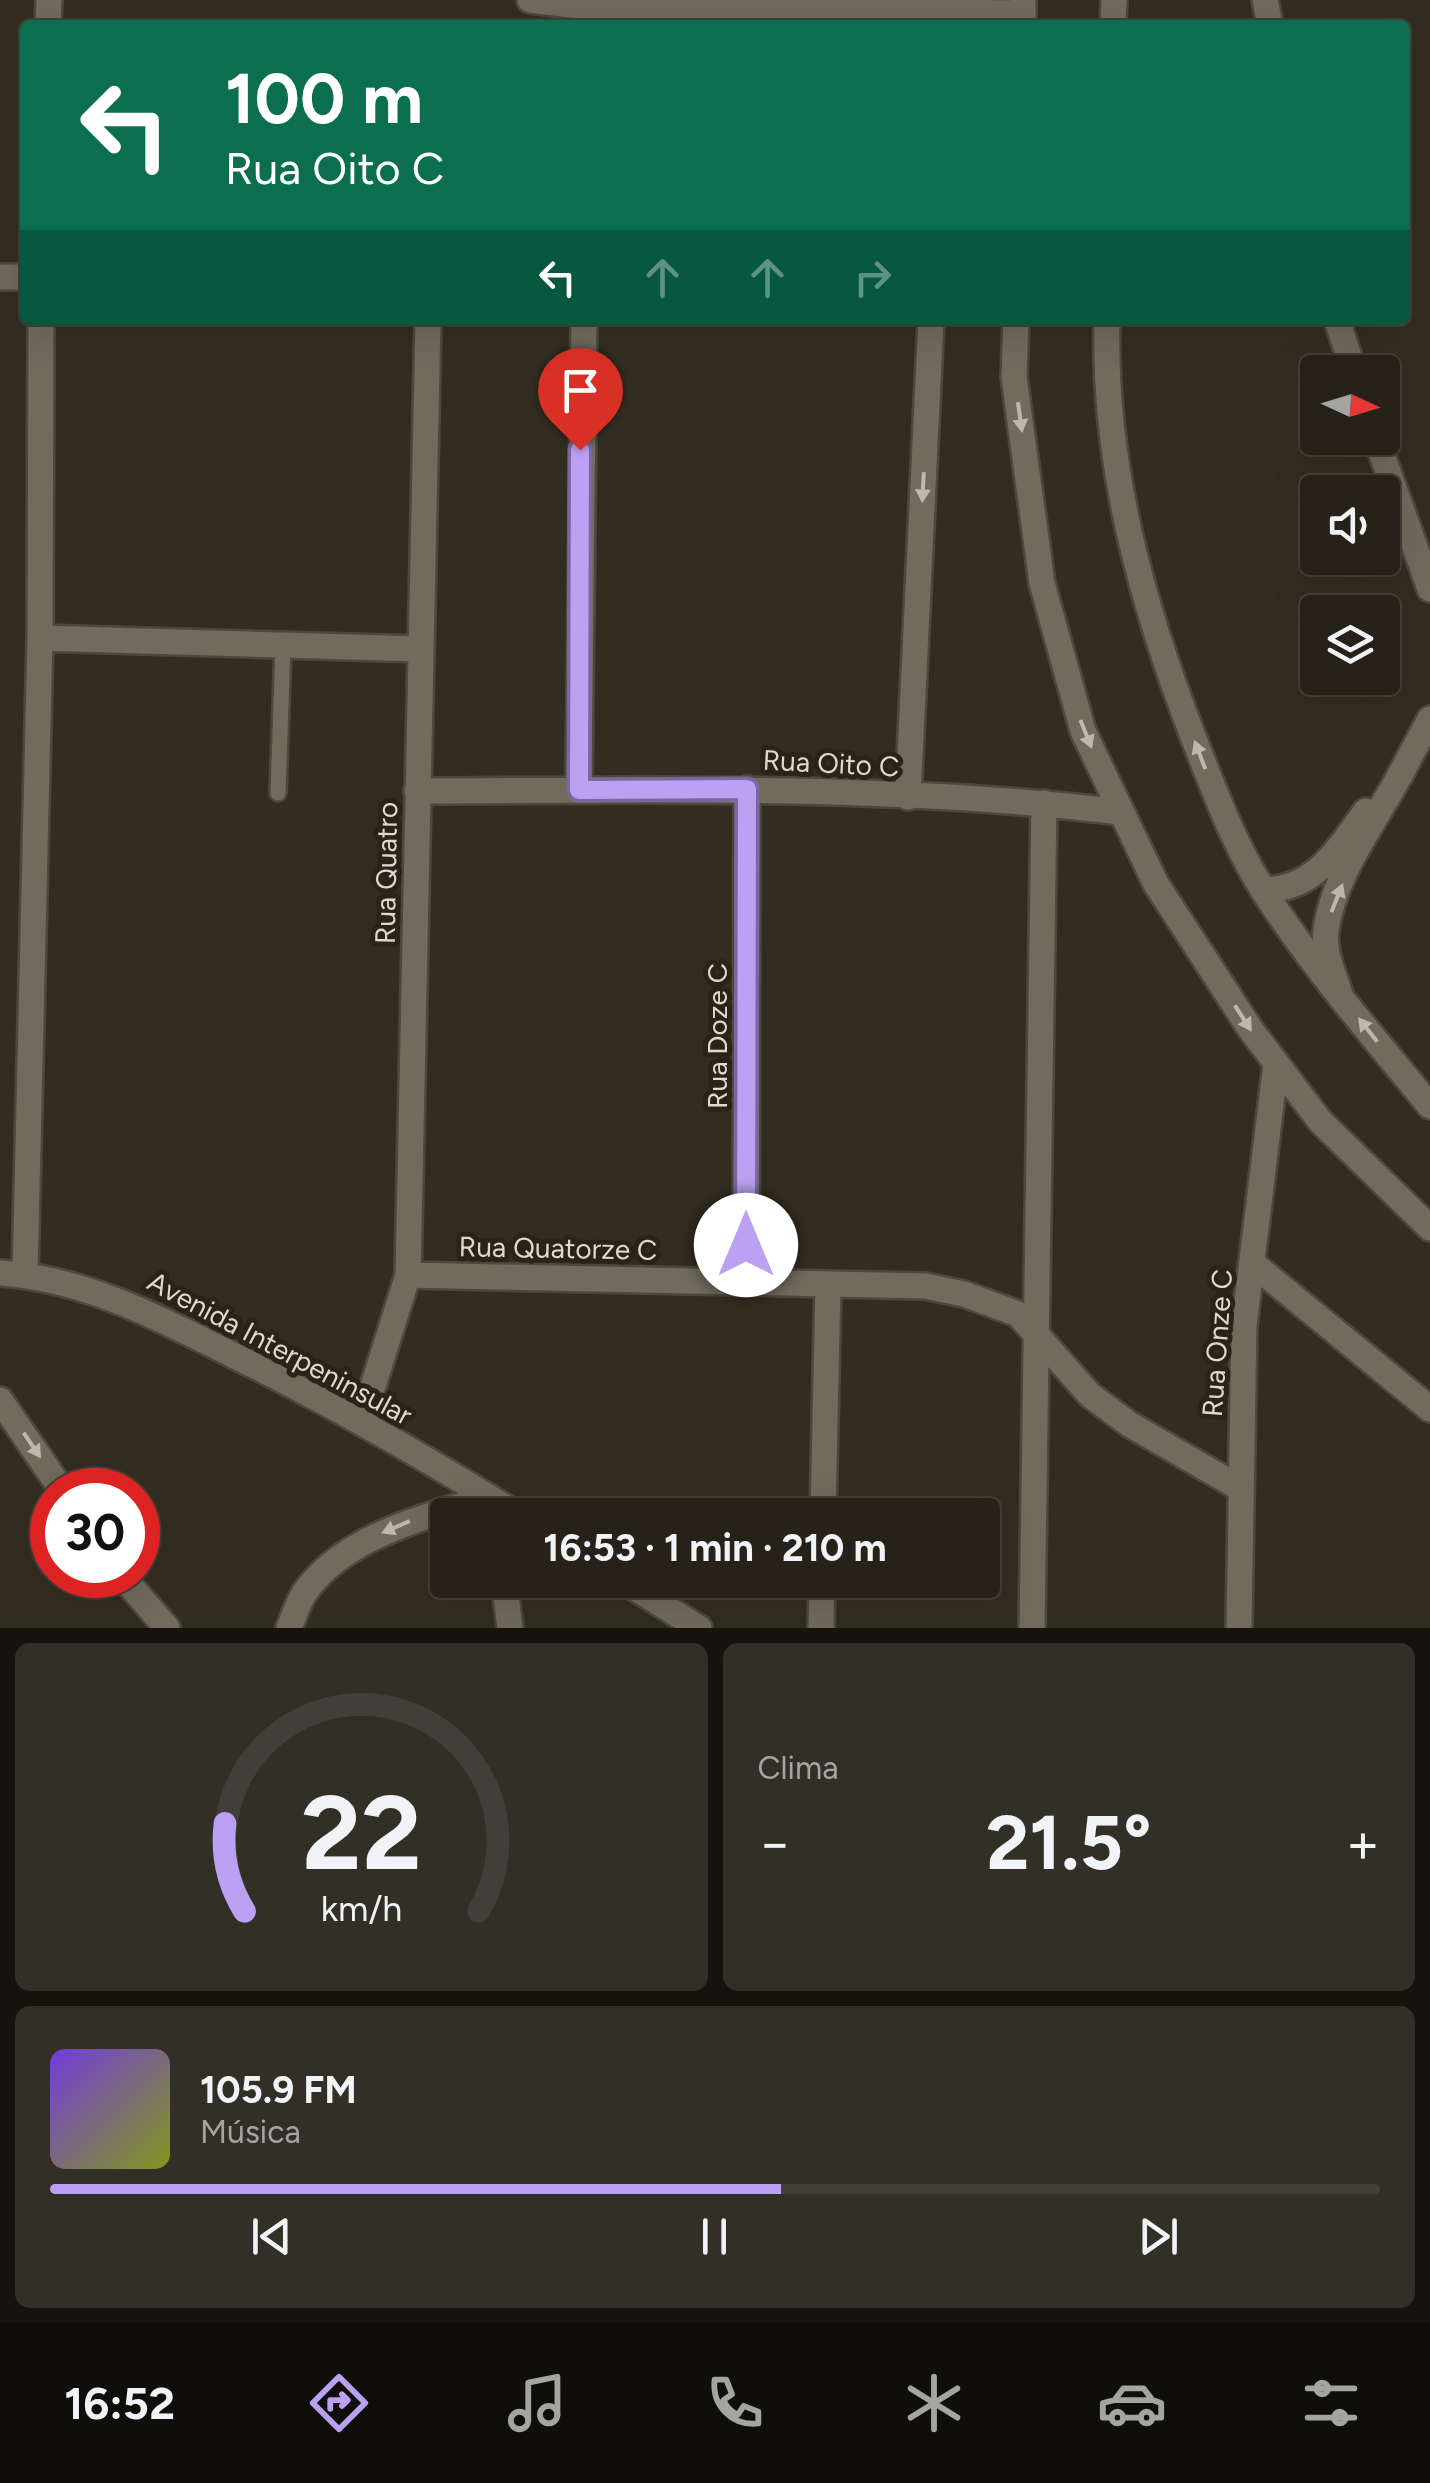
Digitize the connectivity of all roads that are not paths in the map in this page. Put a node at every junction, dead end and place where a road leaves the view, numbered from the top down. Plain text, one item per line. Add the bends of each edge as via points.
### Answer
1 (530, 0) edge
2 (597, 11) edge
3 (940, 12) edge
4 (1023, 13) edge
5 (41, 325) edge
6 (428, 325) edge
7 (584, 325) edge
8 (931, 325) edge
9 (1016, 325) edge
10 (1106, 325) edge
11 (1339, 325) edge
12 (1348, 355) edge
13 (1382, 455) edge
14 (1430, 589) edge
15 (40, 638) junction
16 (283, 646) junction
17 (420, 649) junction
18 (1430, 720) edge
19 (1400, 775) junction
20 (747, 789) junction
21 (417, 790) junction
22 (579, 790) junction
23 (278, 793) dead end
24 (908, 796) junction
25 (1044, 802) junction
26 (1121, 812) junction
27 (1263, 890) junction
28 (1339, 992) junction
29 (1276, 1063) junction
30 (1430, 1106) edge
31 (1430, 1228) edge
32 (1252, 1263) junction
33 (12, 1274) edge
34 (408, 1275) junction
35 (746, 1283) junction
36 (828, 1284) junction
37 (1037, 1334) junction
38 (0, 1400) edge
39 (1430, 1409) edge
40 (362, 1421) junction
41 (47, 1468) edge
42 (1240, 1488) junction
43 (486, 1498) edge
44 (823, 1498) edge
45 (430, 1519) edge
46 (140, 1598) edge
47 (506, 1598) edge
48 (651, 1598) edge
49 (822, 1598) edge
50 (167, 1628) edge
51 (289, 1628) edge
52 (510, 1628) edge
53 (700, 1628) edge
54 (821, 1628) edge
55 (1032, 1628) edge
56 (1239, 1628) edge

1 - 2 street
2 - 3 street
3 - 4 street
5 - 15 street
6 - 17 street, Rua Quatro
7 - 22 street
8 -> 24 street
9 -> 26 street via 1014,377 1042,583 1082,730
27 -> 10 street via 1216,796 1162,658 1127,536
11 - 12 street
13 - 14 street
15 - 16 street
15 - 33 street
16 - 17 street
16 - 23 lane
17 - 21 street, Rua Quatro
18 - 19 street
19 - 27 street via 1316,874 1292,887
28 -> 19 street via 1326,953 1329,918
20 - 22 street, Rua Oito C
20 - 24 street, Rua Oito C
20 - 35 street, Rua Doze C
21 - 22 street, Rua Oito C
21 - 34 street, Rua Quatro
24 - 25 street, Rua Oito C
25 - 26 street, Rua Oito C
25 - 37 street
26 -> 29 street via 1156,884
27 - 28 street
30 -> 28 street
29 - 31 street via 1320,1120
29 - 32 street, Rua Onze C
32 - 39 street
32 - 42 street, Rua Onze C
33 - 40 street, Avenida Interpeninsular via 123,1300
34 - 35 street, Rua Quatorze C
34 - 40 street, Rua Quatro
35 - 36 street, Rua Quatorze C
36 - 37 street, Rua Quatorze C via 925,1286 964,1294 1018,1314
36 - 44 street
37 - 42 street, Rua Quatorze C via 1090,1395
37 - 55 street
38 -> 41 street
40 - 43 street, Avenida Interpeninsular
42 - 56 street, Rua Onze C
45 -> 51 street via 356,1545 306,1592
46 - 50 street
47 - 52 street
48 - 53 street
49 - 54 street

